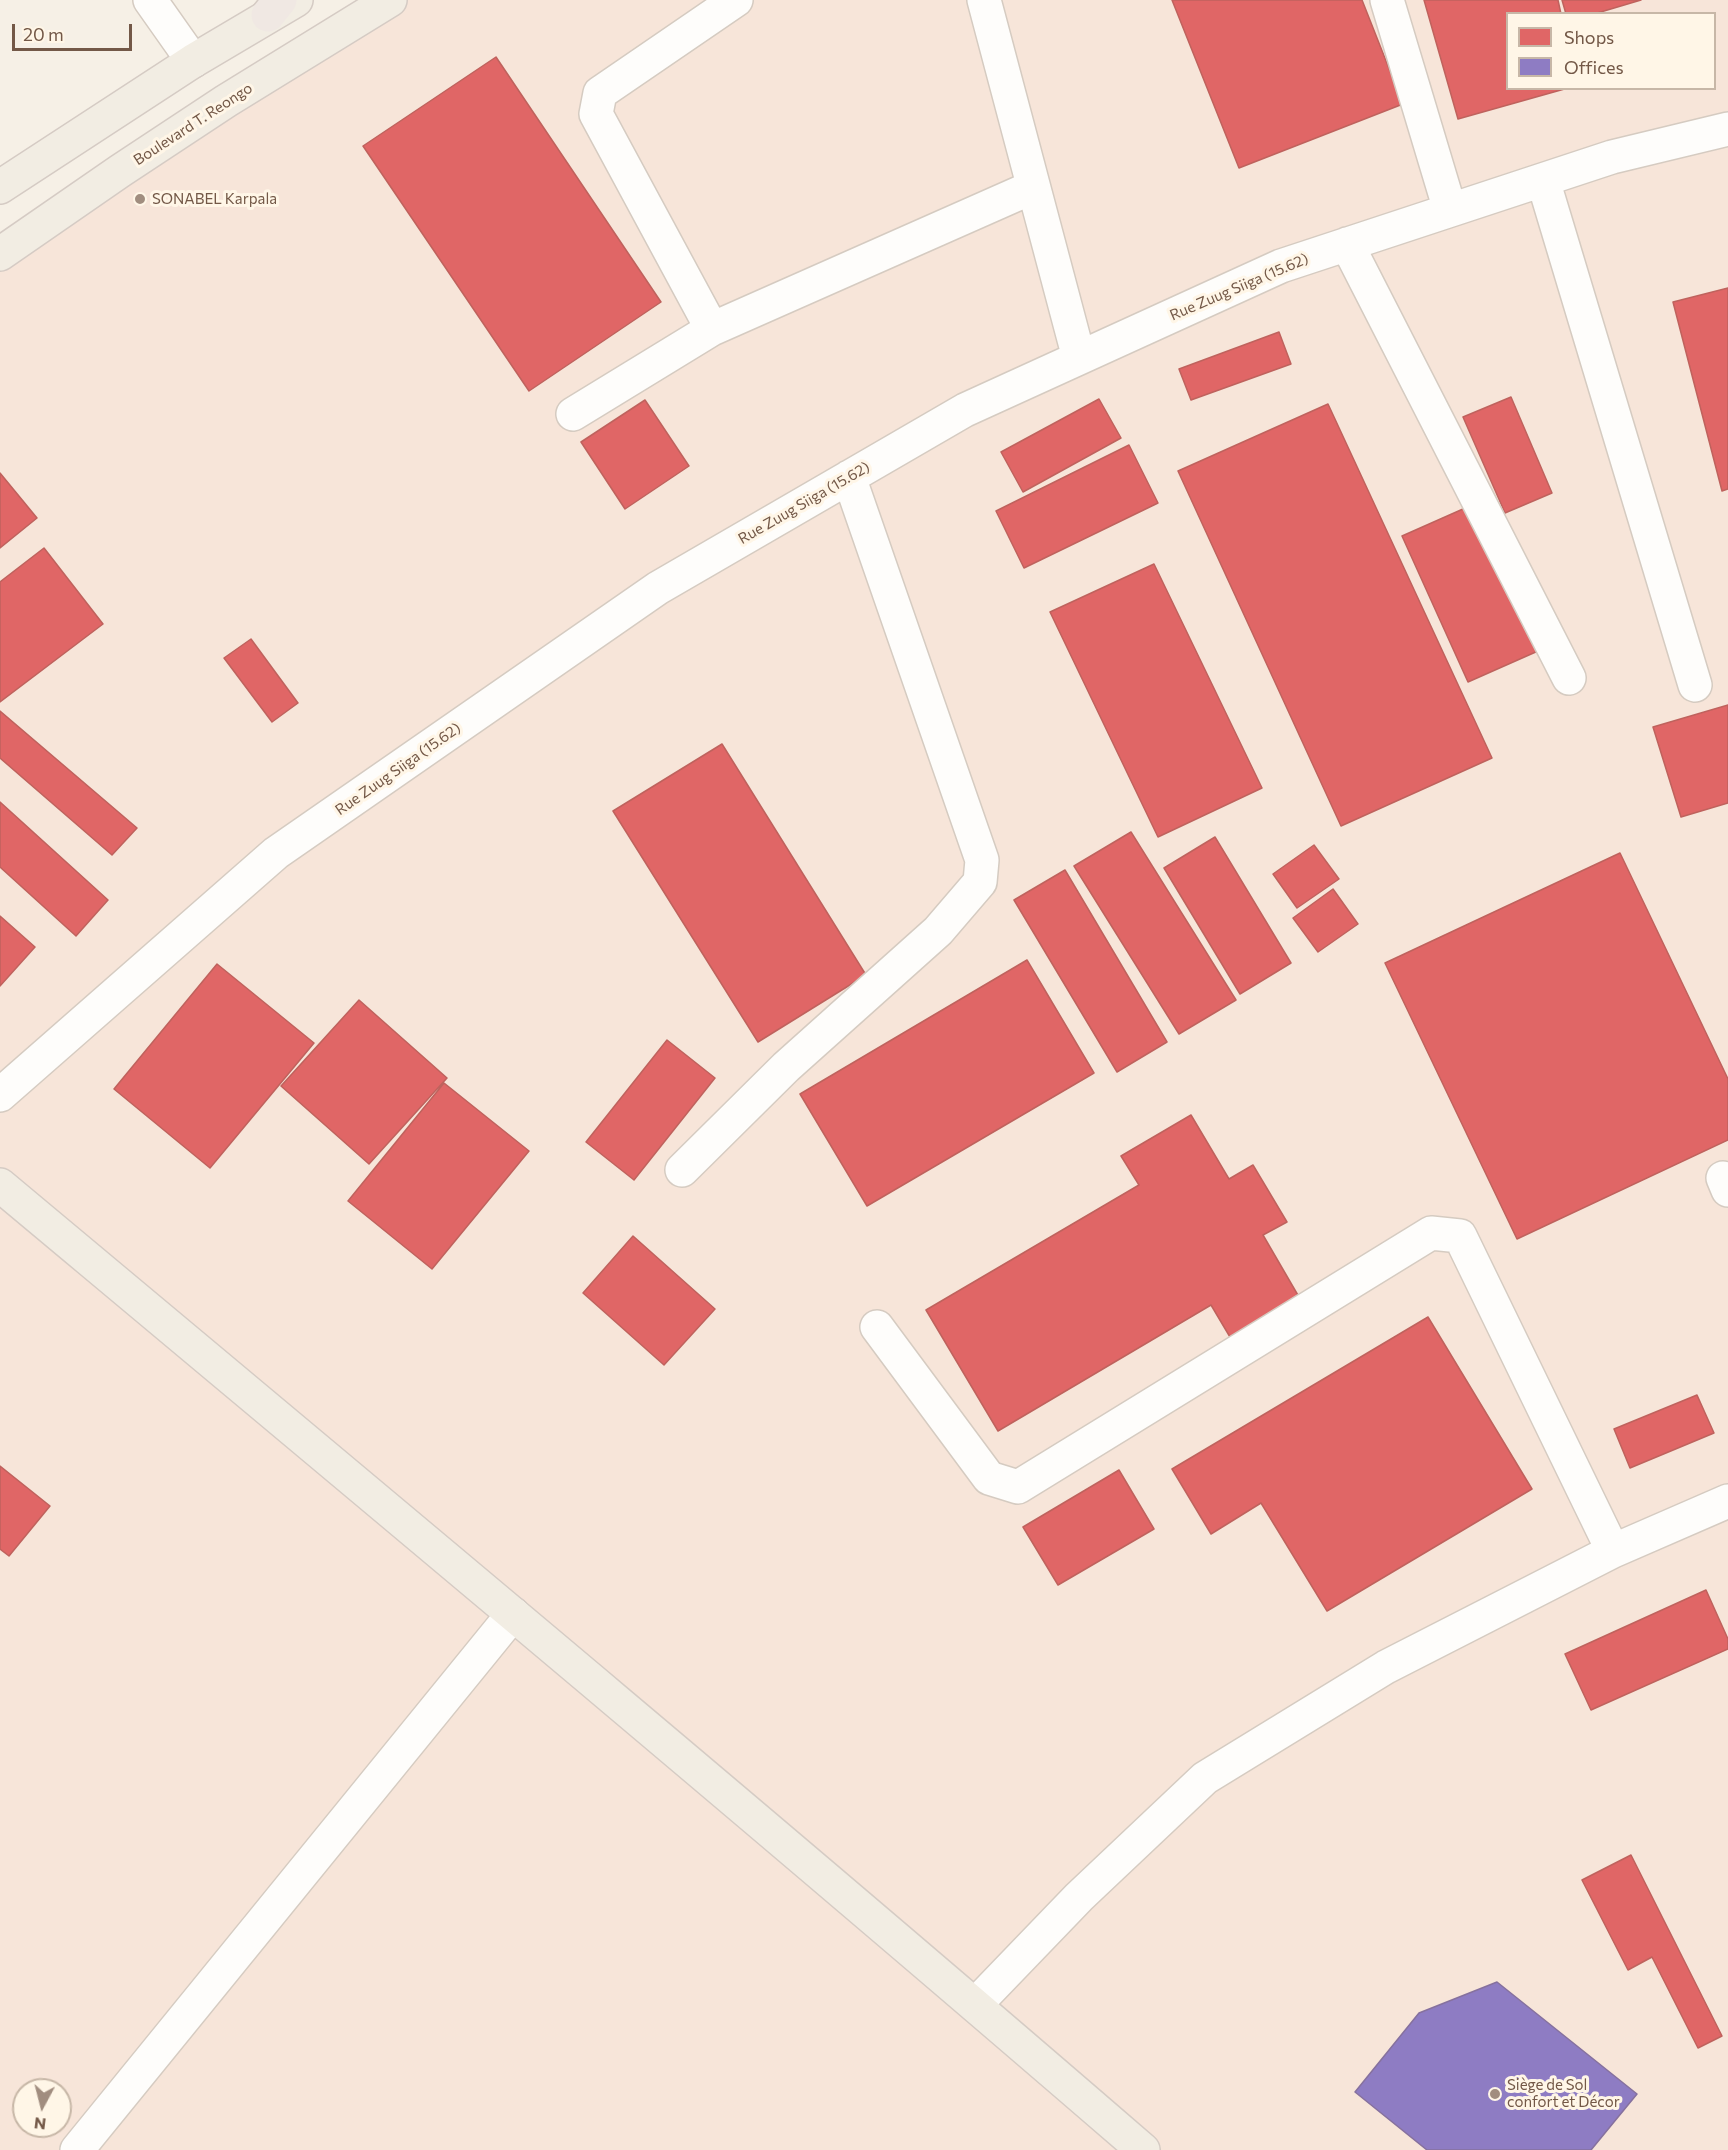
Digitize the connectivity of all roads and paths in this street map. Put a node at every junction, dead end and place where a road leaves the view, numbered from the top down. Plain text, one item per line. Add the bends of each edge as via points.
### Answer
1 (150, 0) edge
2 (296, 0) edge
3 (390, 0) edge
4 (736, 0) edge
5 (984, 0) edge
6 (1387, 0) edge
7 (274, 8) edge
8 (193, 61) junction
9 (1728, 129) edge
10 (1543, 180) junction
11 (0, 187) edge
12 (1033, 187) junction
13 (1450, 210) junction
14 (1347, 244) junction
15 (0, 254) edge
16 (712, 329) junction
17 (1079, 358) junction
18 (573, 414) dead end
19 (849, 477) junction
20 (1569, 678) dead end
21 (1695, 685) dead end
22 (0, 1095) edge
23 (682, 1170) dead end
24 (0, 1185) edge
25 (877, 1327) dead end
26 (1728, 1501) edge
27 (1613, 1551) junction
28 (513, 1614) junction
29 (975, 2005) junction
30 (76, 2150) edge
31 (1143, 2150) edge

1 - 8 street
2 - 7 main road
3 - 15 main road, Boulevard T. Reongo via 226,101
4 - 16 street via 600,93 596,114
5 - 12 street
6 - 13 street
7 - 8 main road
8 - 11 main road
9 - 10 street, Rue Zuug Siiga (15.62) via 1612,157
10 - 13 street, Rue Zuug Siiga (15.62)
10 - 21 street
12 - 16 street
12 - 17 street
13 - 14 street, Rue Zuug Siiga (15.62)
14 - 17 street, Rue Zuug Siiga (15.62) via 1281,266
14 - 20 street
16 - 18 street
17 - 19 street, Rue Zuug Siiga (15.62) via 965,410
19 - 22 street, Rue Zuug Siiga (15.62) via 658,588 276,853
19 - 23 street via 982,860 980,882 938,931 786,1067
24 - 28 main road
25 - 27 street via 989,1478 1018,1487 1431,1233 1460,1236
26 - 27 street
27 - 29 street via 1386,1668 1205,1778 1079,1898
28 - 29 main road
28 - 30 street
29 - 31 main road

